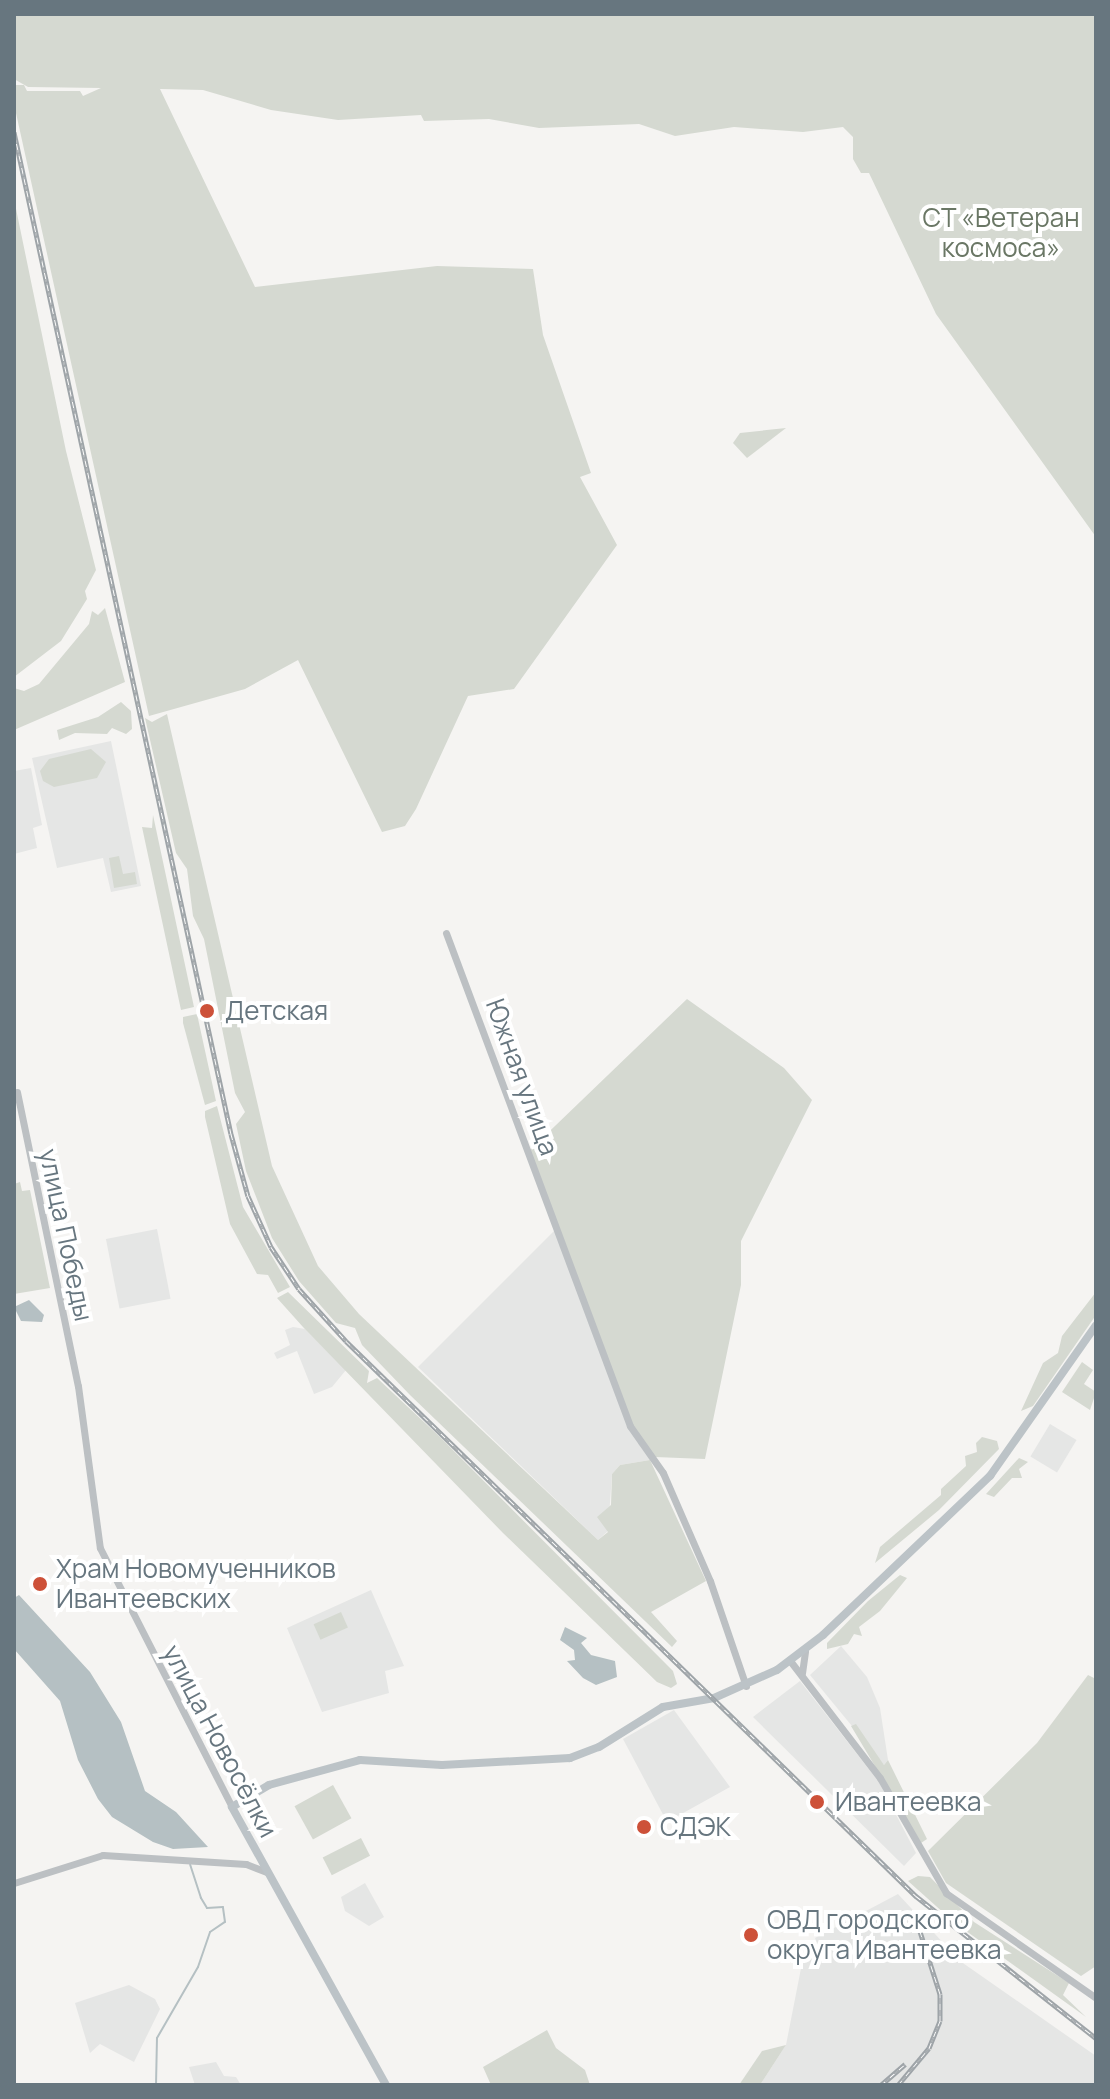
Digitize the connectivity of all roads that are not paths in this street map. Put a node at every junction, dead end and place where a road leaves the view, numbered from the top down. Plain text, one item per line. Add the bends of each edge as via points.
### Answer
1 (446, 933) dead end
2 (17, 1092) dead end
3 (1096, 1325) edge
4 (78, 1386) joint
5 (805, 1651) junction
6 (791, 1662) junction
7 (777, 1670) junction
8 (804, 1679) junction
9 (746, 1686) junction
10 (232, 1807) junction
11 (258, 1855) junction
12 (246, 1864) junction
13 (267, 1872) junction
14 (14, 1883) edge
15 (1096, 1998) edge
16 (386, 2085) edge

1 - 9 street, Южная улица via 630,1426 639,1445 654,1454 710,1581
2 - 4 street, улица Победы
3 - 5 main road via 990,1476
4 - 10 street, улица Новосёлки via 94,1526 105,1561
5 - 6 main road
5 - 8 street via 800,1668
6 - 7 main road
6 - 8 street
7 - 8 street
7 - 9 main road
8 - 15 street via 880,1778 946,1893
9 - 10 main road via 705,1701 663,1707 599,1747 570,1758 442,1765 360,1760 306,1773 246,1796
10 - 11 main road, улица Новосёлки
11 - 12 street
11 - 13 main road, улица Новосёлки
12 - 13 street
12 - 14 street via 103,1855
13 - 16 main road, улица Новосёлки

